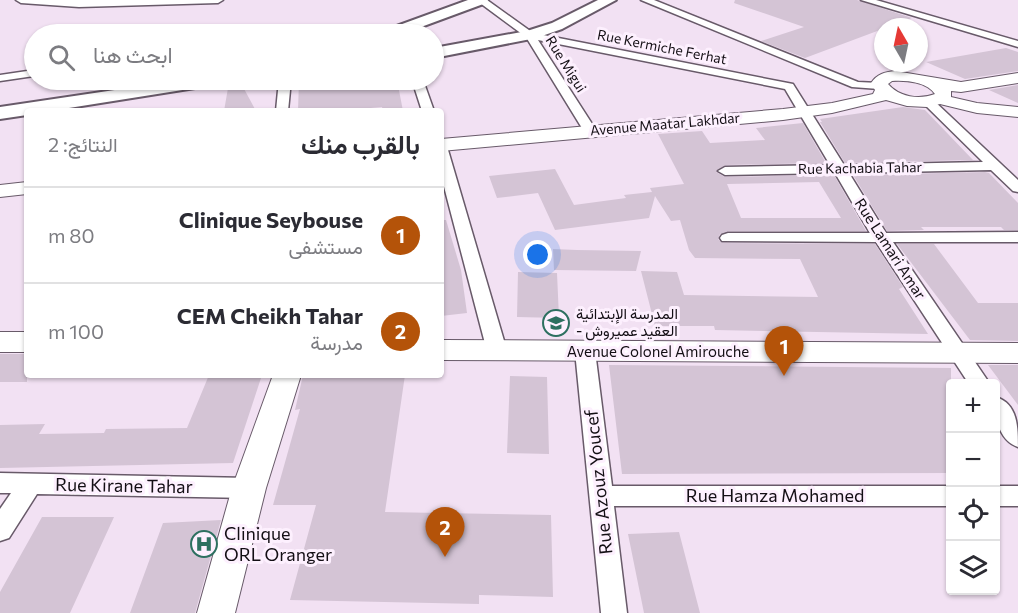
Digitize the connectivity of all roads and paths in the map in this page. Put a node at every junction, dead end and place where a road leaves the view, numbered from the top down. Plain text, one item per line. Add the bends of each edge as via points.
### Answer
1 (21, 0) edge
2 (218, 0) edge
3 (481, 0) edge
4 (609, 0) edge
5 (646, 0) edge
6 (866, 0) edge
7 (416, 24) edge
8 (530, 35) junction
9 (1018, 44) edge
10 (444, 50) edge
11 (24, 74) edge
12 (0, 78) edge
13 (1018, 78) edge
14 (789, 86) joint
15 (881, 88) junction
16 (149, 90) edge
17 (284, 90) edge
18 (421, 90) edge
19 (934, 95) junction
20 (32, 108) edge
21 (282, 108) edge
22 (427, 108) edge
23 (24, 109) edge
24 (805, 112) junction
25 (1018, 112) edge
26 (0, 113) edge
27 (590, 130) junction
28 (444, 145) edge
29 (444, 161) edge
30 (996, 166) junction
31 (839, 169) junction
32 (725, 171) dead end
33 (24, 188) edge
34 (1018, 188) edge
35 (0, 191) edge
36 (881, 237) junction
37 (1018, 237) edge
38 (728, 238) dead end
39 (0, 342) edge
40 (24, 342) edge
41 (444, 350) edge
42 (497, 351) junction
43 (585, 351) junction
44 (959, 353) junction
45 (1018, 353) edge
46 (286, 378) edge
47 (977, 379) edge
48 (1000, 411) edge
49 (1018, 438) edge
50 (0, 483) edge
51 (30, 484) junction
52 (249, 488) junction
53 (600, 496) junction
54 (946, 496) edge
55 (1000, 496) edge
56 (1018, 496) edge
57 (0, 530) edge
58 (216, 613) edge
59 (614, 613) edge

1 - 2 street via 79,4
3 - 7 main road
3 - 8 street, Rue Migui
4 - 8 main road
5 - 15 street via 856,85
6 - 9 street
8 - 10 main road
8 - 14 street, Rue Kermiche Ferhat
8 - 27 street, Rue Migui
11 - 12 street
13 - 19 main road
14 - 24 street, Rue Lamari Amar
15 - 19 main road via 908,100
15 - 19 main road, Avenue Maatar Lakhdar via 882,79 915,78
15 - 24 main road, Avenue Maatar Lakhdar via 880,97 865,102
16 - 20 main road
17 - 21 street
18 - 22 street
19 - 25 main road via 977,108
19 - 30 street
23 - 26 main road
24 - 27 main road, Avenue Maatar Lakhdar
24 - 31 street, Rue Lamari Amar
27 - 28 main road, Avenue Maatar Lakhdar
29 - 42 street
30 - 31 street, Rue Kachabia Tahar
30 - 34 street
31 - 32 street, Rue Kachabia Tahar
31 - 36 street, Rue Lamari Amar
33 - 35 main road
36 - 37 street
36 - 38 street
36 - 44 street, Rue Lamari Amar
39 - 40 main road
41 - 42 main road, Avenue Colonel Amirouche
42 - 43 main road, Avenue Colonel Amirouche
43 - 44 main road, Avenue Colonel Amirouche
43 - 53 street, Rue Azouz Youcef
44 - 45 main road, Avenue Colonel Amirouche
44 - 47 street, Rue Lamari Amar
46 - 52 main road
48 - 49 street
50 - 51 street, Rue Kirane Tahar
51 - 52 street, Rue Kirane Tahar
51 - 57 street
52 - 58 main road
53 - 54 street, Rue Hamza Mohamed
53 - 59 street, Rue Azouz Youcef
55 - 56 street

